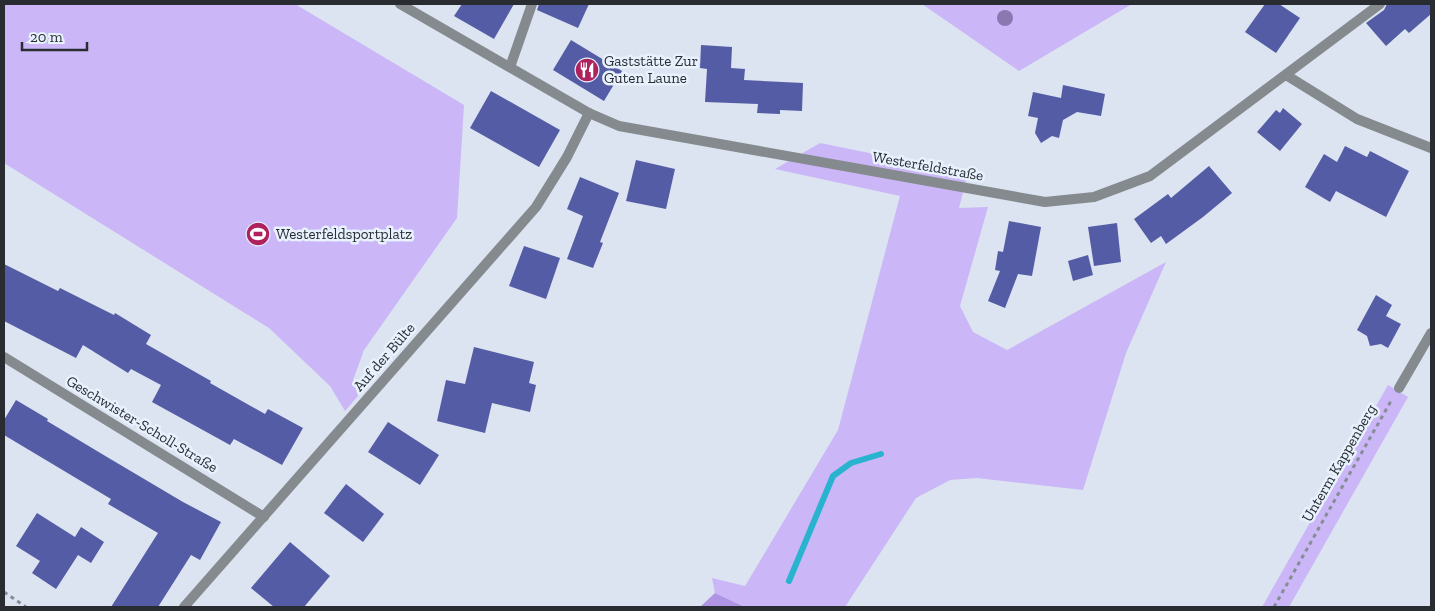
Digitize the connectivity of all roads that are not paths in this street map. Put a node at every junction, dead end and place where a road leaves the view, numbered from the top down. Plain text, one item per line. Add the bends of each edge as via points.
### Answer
1 (400, 4) edge
2 (532, 4) edge
3 (1380, 4) edge
4 (510, 67) junction
5 (1286, 75) junction
6 (589, 113) junction
7 (1431, 148) edge
8 (1431, 333) edge
9 (4, 358) edge
10 (1399, 388) road end
11 (264, 517) junction
12 (184, 607) edge

1 - 4 street, Westerfeldstraße
2 - 4 street
3 - 5 street, Westerfeldstraße
4 - 6 street, Westerfeldstraße
5 - 6 street, Westerfeldstraße via 1150,176 1094,197 1045,202 619,126
5 - 7 street via 1357,119
6 - 11 street, Auf der Bülte via 536,207
8 - 10 street
9 - 11 street, Geschwister-Scholl-Straße
11 - 12 street, Auf der Bülte

